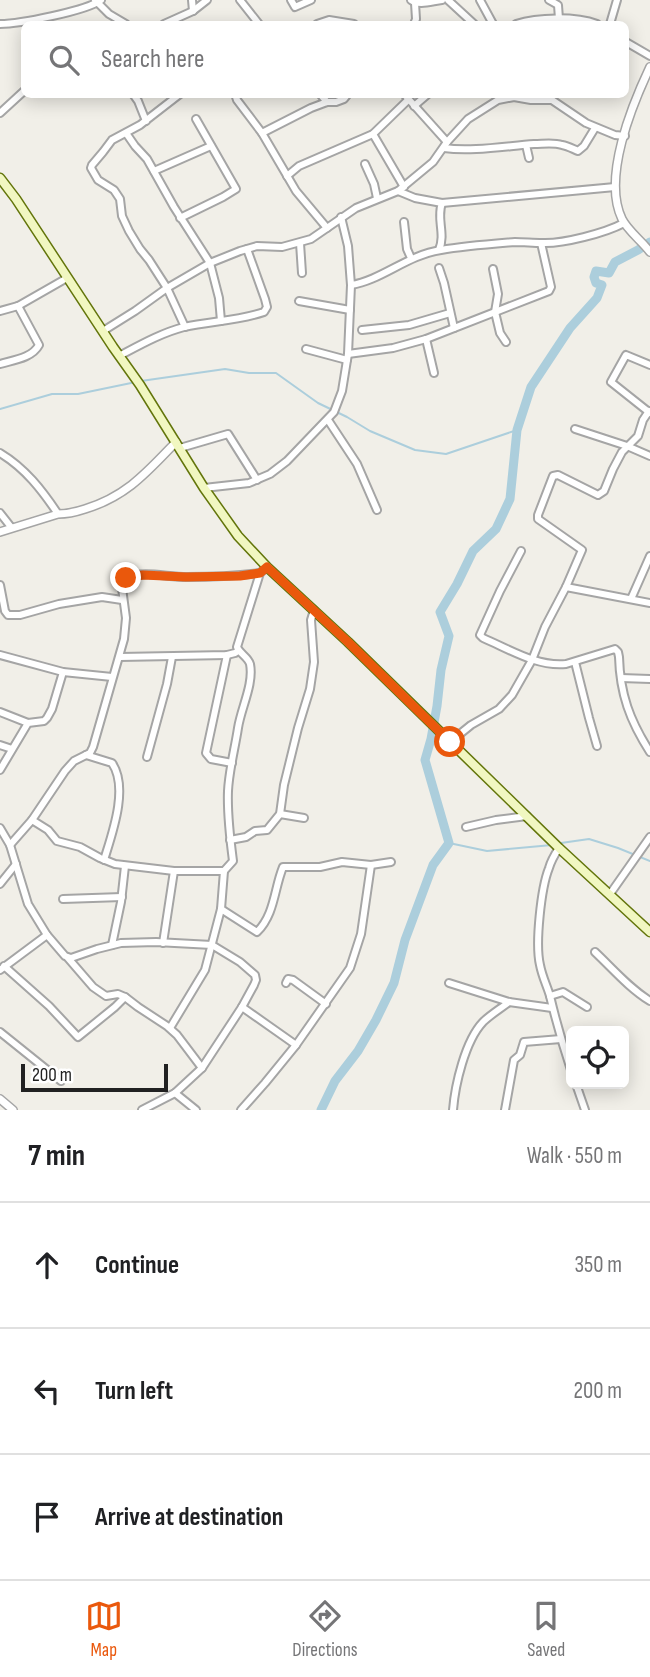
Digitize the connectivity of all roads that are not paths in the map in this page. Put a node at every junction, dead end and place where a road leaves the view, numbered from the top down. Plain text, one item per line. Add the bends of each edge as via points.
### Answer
1 (192, 0) edge
2 (207, 0) edge
3 (240, 0) edge
4 (291, 0) edge
5 (311, 0) edge
6 (442, 0) edge
7 (448, 0) edge
8 (480, 0) edge
9 (549, 0) edge
10 (617, 0) edge
11 (97, 1) edge
12 (413, 1) edge
13 (193, 12) junction
14 (559, 19) junction
15 (27, 21) edge
16 (119, 21) edge
17 (177, 21) edge
18 (257, 21) edge
19 (415, 21) edge
20 (471, 21) edge
21 (491, 21) edge
22 (526, 21) edge
23 (572, 21) edge
24 (611, 21) edge
25 (21, 22) edge
26 (0, 24) edge
27 (629, 43) edge
28 (650, 56) edge
29 (650, 67) edge
30 (21, 94) edge
31 (136, 98) edge
32 (175, 98) edge
33 (236, 98) edge
34 (324, 98) edge
35 (345, 98) edge
36 (405, 98) edge
37 (407, 98) edge
38 (423, 98) edge
39 (499, 98) edge
40 (522, 98) edge
41 (546, 98) edge
42 (554, 98) edge
43 (327, 102) junction
44 (414, 106) junction
45 (0, 113) edge
46 (196, 119) dead end
47 (146, 121) junction
48 (595, 128) junction
49 (126, 133) junction
50 (262, 133) junction
51 (373, 134) junction
52 (625, 136) junction
53 (445, 145) junction
54 (526, 145) junction
55 (211, 146) junction
56 (529, 158) dead end
57 (365, 164) dead end
58 (154, 171) junction
59 (286, 176) junction
60 (0, 178) edge
61 (615, 187) junction
62 (401, 189) junction
63 (377, 198) junction
64 (442, 203) junction
65 (341, 217) junction
66 (180, 218) junction
67 (404, 222) dead end
68 (624, 223) junction
69 (327, 228) junction
70 (300, 243) junction
71 (541, 243) junction
72 (647, 248) edge
73 (247, 249) junction
74 (439, 250) junction
75 (411, 258) junction
76 (210, 263) junction
77 (439, 268) dead end
78 (493, 269) dead end
79 (302, 274) dead end
80 (67, 278) junction
81 (351, 285) junction
82 (167, 288) junction
83 (299, 301) dead end
84 (18, 306) junction
85 (350, 310) junction
86 (0, 311) edge
87 (495, 312) junction
88 (450, 313) junction
89 (221, 321) junction
90 (184, 327) junction
91 (454, 328) junction
92 (362, 330) dead end
93 (103, 331) junction
94 (426, 338) junction
95 (506, 342) dead end
96 (306, 349) dead end
97 (119, 356) junction
98 (347, 357) junction
99 (0, 364) edge
100 (650, 365) edge
101 (434, 373) dead end
102 (649, 412) edge
103 (331, 416) junction
104 (575, 429) dead end
105 (178, 445) junction
106 (627, 446) junction
107 (0, 453) edge
108 (650, 456) edge
109 (257, 480) junction
110 (204, 488) junction
111 (377, 510) dead end
112 (0, 513) edge
113 (58, 514) junction
114 (11, 527) junction
115 (0, 532) edge
116 (521, 551) dead end
117 (650, 556) edge
118 (267, 567) junction
119 (260, 573) junction
120 (0, 585) edge
121 (566, 587) junction
122 (631, 599) junction
123 (122, 600) junction
124 (650, 603) edge
125 (314, 610) junction
126 (238, 651) junction
127 (0, 655) edge
128 (227, 655) junction
129 (120, 657) junction
130 (172, 657) junction
131 (532, 660) junction
132 (575, 662) junction
133 (63, 672) junction
134 (112, 677) junction
135 (621, 678) junction
136 (650, 679) edge
137 (0, 712) edge
138 (28, 723) junction
139 (450, 742) junction
140 (0, 745) edge
141 (597, 746) dead end
142 (12, 749) junction
143 (650, 752) edge
144 (86, 755) junction
145 (147, 757) dead end
146 (232, 763) junction
147 (0, 770) edge
148 (280, 814) junction
149 (527, 816) junction
150 (304, 818) dead end
151 (32, 820) junction
152 (466, 827) dead end
153 (0, 828) edge
154 (650, 837) edge
155 (230, 840) junction
156 (10, 845) junction
157 (556, 845) junction
158 (104, 860) junction
159 (391, 862) dead end
160 (16, 864) junction
161 (371, 865) junction
162 (125, 866) junction
163 (174, 871) junction
164 (224, 871) junction
165 (0, 884) edge
166 (610, 894) junction
167 (122, 897) junction
168 (64, 899) dead end
169 (221, 909) junction
170 (650, 932) edge
171 (47, 935) junction
172 (163, 943) junction
173 (112, 945) junction
174 (212, 946) junction
175 (596, 952) dead end
176 (68, 958) junction
177 (2, 968) edge
178 (286, 982) dead end
179 (449, 983) dead end
180 (550, 996) junction
181 (125, 997) junction
182 (650, 1001) edge
183 (509, 1002) junction
184 (326, 1004) junction
185 (242, 1007) junction
186 (587, 1007) dead end
187 (552, 1008) junction
188 (170, 1028) junction
189 (0, 1032) edge
190 (561, 1039) junction
191 (296, 1045) junction
192 (566, 1054) edge
193 (202, 1068) junction
194 (61, 1081) dead end
195 (578, 1089) edge
196 (174, 1093) junction
197 (0, 1099) edge
198 (13, 1110) edge
199 (142, 1110) edge
200 (196, 1110) edge
201 (241, 1110) edge
202 (453, 1110) edge
203 (505, 1110) edge
204 (584, 1110) edge

1 - 13 street
2 - 13 street
3 - 18 street
4 - 5 street via 295,8
6 - 12 street
7 - 20 street
8 - 21 street
9 - 14 street via 558,5
10 - 24 street
11 - 15 street
11 - 16 street
12 - 19 street
13 - 17 street
14 - 22 street
14 - 23 street
25 - 26 street
27 - 28 street
29 - 52 street
30 - 45 street
31 - 47 street
32 - 47 street
33 - 50 street
34 - 43 street
35 - 43 street
36 - 51 street
37 - 44 street
38 - 44 street
39 - 53 street via 468,119
40 - 41 street
42 - 48 street
43 - 50 street
44 - 53 street
46 - 55 street
47 - 49 street
48 - 52 street
48 - 54 street via 578,151 561,144
49 - 58 street
49 - 82 street via 112,140 91,169 120,199 129,231
50 - 59 street
51 - 59 street
51 - 62 street
52 - 61 street
53 - 54 street via 453,149
53 - 62 street via 433,162
54 - 56 street
55 - 58 street
55 - 66 street via 236,190
57 - 63 street
58 - 66 street
59 - 69 street
60 - 80 main road
61 - 64 street
61 - 68 street
62 - 63 street
62 - 64 street via 415,198
63 - 65 street
64 - 74 street
65 - 69 street
65 - 81 street
66 - 76 street
67 - 75 street
68 - 71 street via 575,239
68 - 72 street
69 - 70 street
70 - 73 street
70 - 79 street
71 - 74 street
71 - 87 street via 549,291
73 - 76 street
73 - 89 street via 267,307 258,314
74 - 75 street
75 - 81 street
76 - 82 street
76 - 89 street
77 - 88 street
78 - 87 street via 498,294
80 - 84 street
80 - 93 main road
81 - 85 street
82 - 90 street
82 - 93 street
83 - 85 street
84 - 86 street
84 - 99 street via 37,349
85 - 98 street
87 - 91 street
87 - 95 street
88 - 91 street
88 - 92 street via 409,325
89 - 90 street
90 - 97 street
91 - 94 street
93 - 97 main road
94 - 98 street
94 - 101 street
96 - 98 street
97 - 105 main road
98 - 103 street via 342,391
100 - 102 street via 626,355 611,382
102 - 106 street via 638,436
103 - 109 street via 287,461
103 - 111 street
104 - 106 street
105 - 109 street via 228,434
105 - 110 main road
105 - 113 street via 126,490 93,507
106 - 108 street
106 - 121 street via 601,494 553,476 538,519 582,550
107 - 113 street via 35,482
109 - 110 street
110 - 118 main road
112 - 114 street
113 - 114 street
114 - 115 street
116 - 131 street via 480,635
117 - 122 street
118 - 119 street
118 - 125 main road
119 - 123 street via 129,576 122,587
119 - 126 street
120 - 123 street via 8,615 102,597
121 - 122 street
121 - 131 street
122 - 124 street
123 - 129 street via 126,618
125 - 139 main road
125 - 148 street via 314,673
126 - 128 street
126 - 146 street via 249,662 250,674
127 - 133 street
128 - 130 street
128 - 146 street via 206,753 211,759
129 - 130 street
129 - 134 street
130 - 145 street
131 - 132 street via 558,665
131 - 139 street via 505,704
132 - 135 street via 615,649
132 - 141 street
133 - 134 street
133 - 138 street via 49,715 44,721
134 - 144 street
135 - 136 street
135 - 143 street via 625,704
137 - 138 street
138 - 142 street
139 - 149 main road
140 - 142 street
142 - 147 street
144 - 151 street via 65,771
144 - 158 street via 109,761 117,774 114,825
146 - 155 street
148 - 150 street
148 - 155 street via 267,830
149 - 152 street
149 - 157 main road
151 - 156 street
151 - 158 street via 57,842 80,847
153 - 156 street
154 - 166 street
155 - 164 street via 233,861
156 - 160 street
157 - 166 main road
157 - 180 street via 546,875 538,940 540,967
158 - 162 street
159 - 161 street
160 - 165 street
160 - 171 street via 28,904
161 - 169 street via 342,862 283,867 273,904 257,932
161 - 184 street via 359,944 350,968
162 - 163 street
162 - 167 street
163 - 164 street
163 - 172 street
164 - 169 street
166 - 170 main road
167 - 168 street
167 - 173 street
169 - 174 street
171 - 176 street
171 - 177 street
172 - 173 street
172 - 174 street
173 - 176 street
174 - 185 street via 255,975
174 - 188 street via 205,970
175 - 182 street
176 - 181 street via 106,996
177 - 181 street via 78,1037
178 - 184 street via 293,980
179 - 183 street
180 - 186 street via 564,992
180 - 187 street
181 - 188 street
183 - 187 street
183 - 202 street via 482,1023 467,1048
184 - 191 street
185 - 191 street
185 - 193 street
187 - 190 street
188 - 193 street
189 - 194 street
190 - 192 street
190 - 203 street via 524,1042 514,1060
191 - 201 street
193 - 196 street
195 - 204 street
196 - 199 street
196 - 200 street
197 - 198 street

